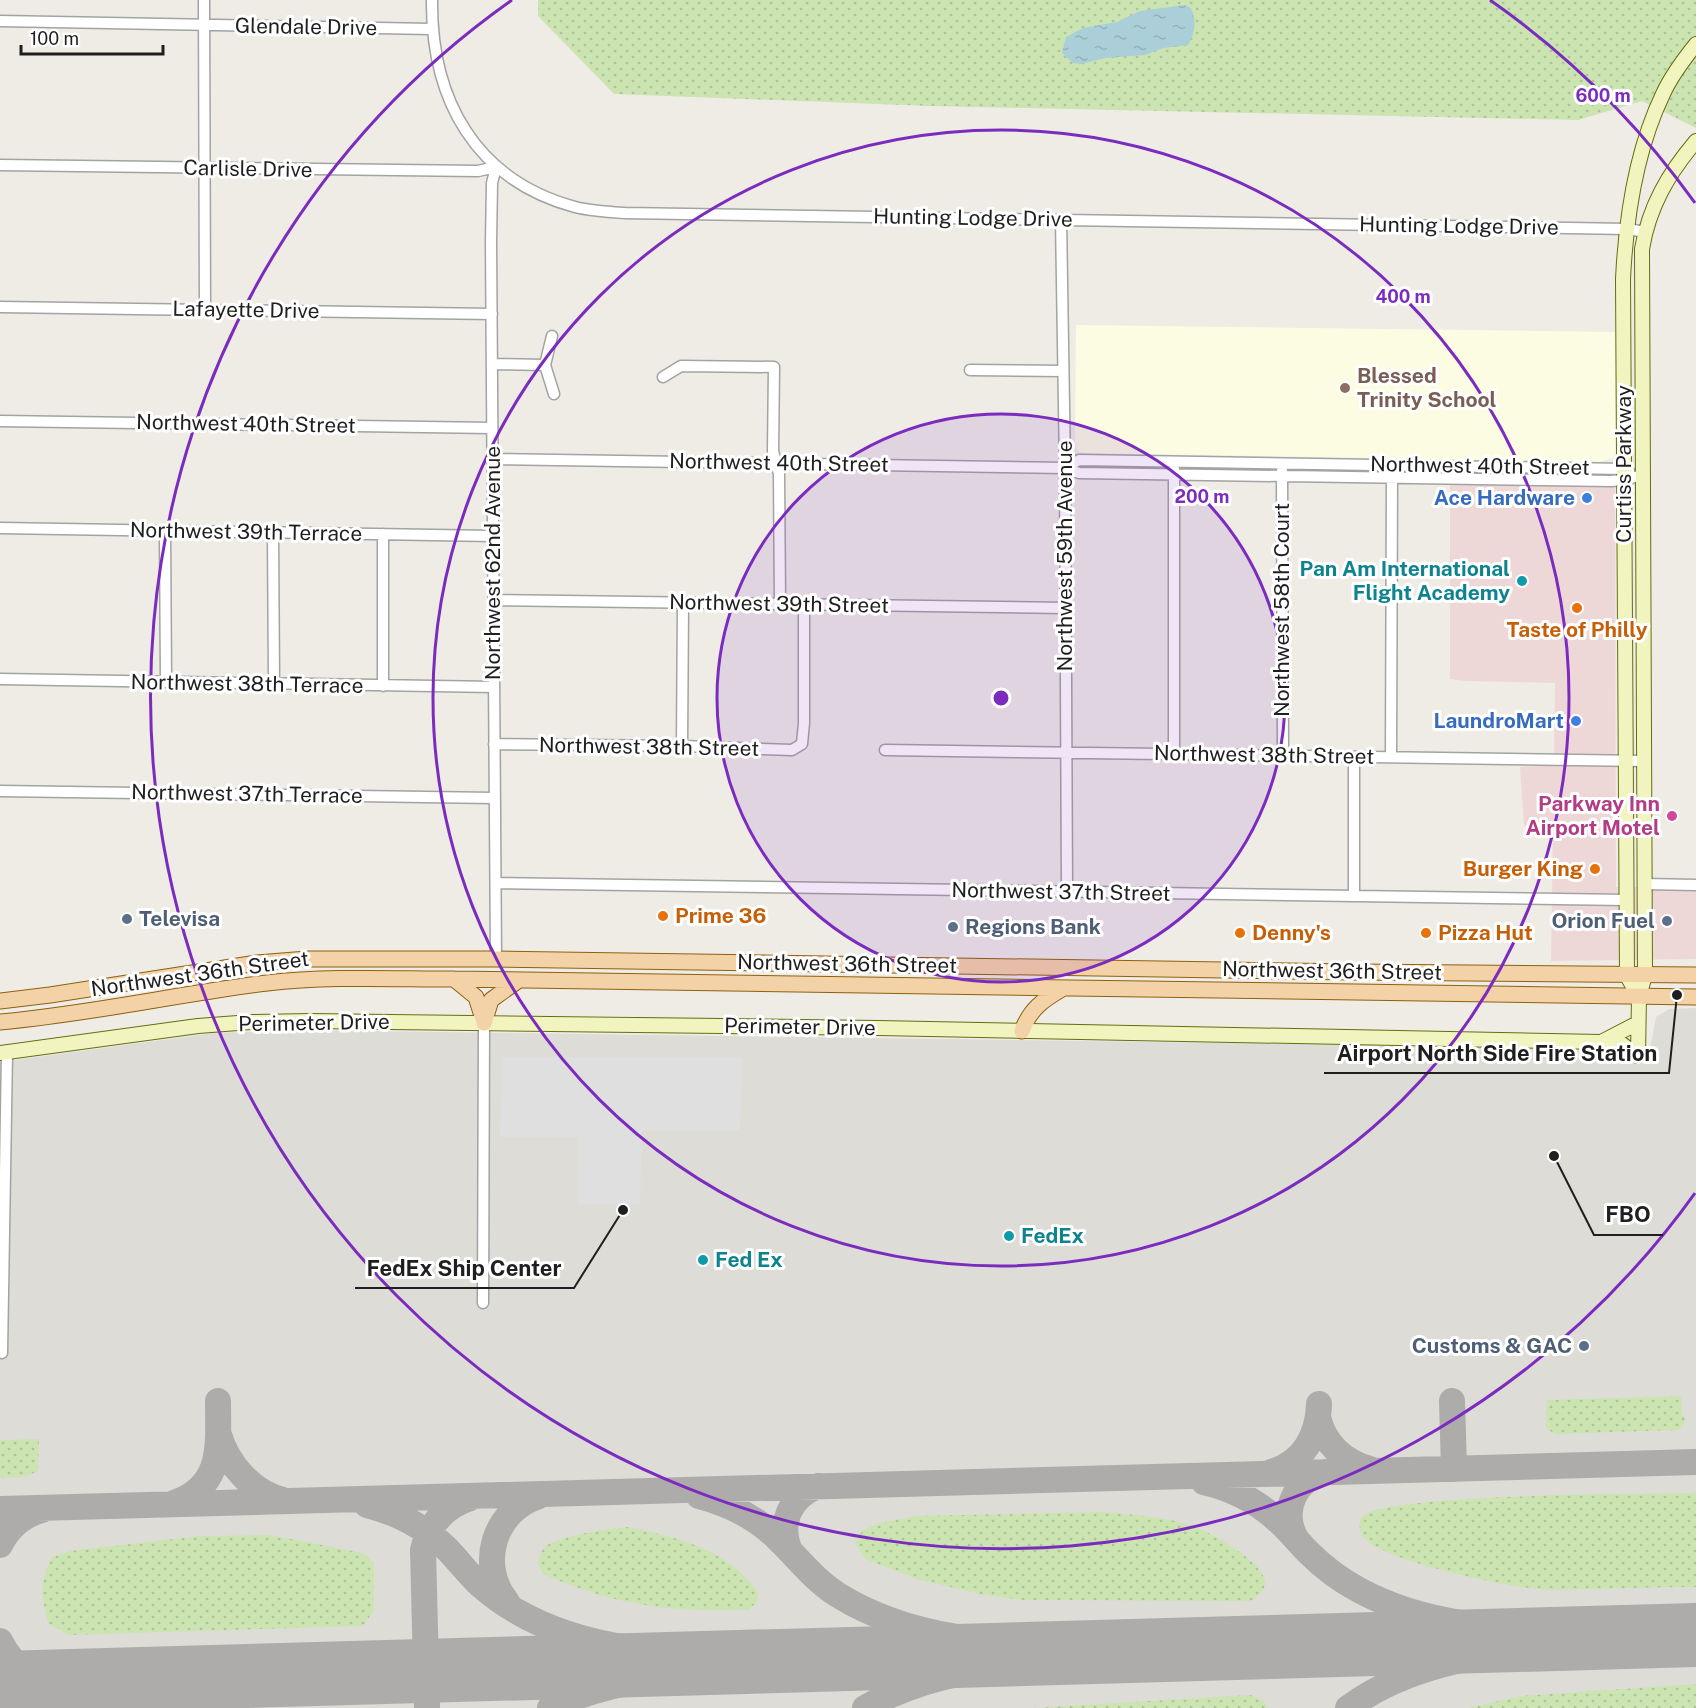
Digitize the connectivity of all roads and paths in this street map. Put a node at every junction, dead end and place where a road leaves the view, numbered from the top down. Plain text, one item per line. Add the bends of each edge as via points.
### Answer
1 (204, 0) edge
2 (432, 0) edge
3 (0, 21) edge
4 (205, 25) junction
5 (432, 29) junction
6 (1696, 44) edge
7 (1696, 141) edge
8 (0, 165) edge
9 (496, 167) junction
10 (206, 169) junction
11 (1061, 219) junction
12 (1628, 229) junction
13 (1645, 232) junction
14 (0, 307) edge
15 (205, 310) junction
16 (492, 314) junction
17 (552, 336) dead end
18 (492, 364) junction
19 (545, 365) junction
20 (970, 370) dead end
21 (1063, 371) junction
22 (663, 377) dead end
23 (554, 394) dead end
24 (0, 421) edge
25 (492, 428) junction
26 (492, 459) junction
27 (1174, 462) junction
28 (776, 463) junction
29 (1282, 463) junction
30 (1392, 465) junction
31 (1065, 468) junction
32 (1174, 474) junction
33 (1624, 474) junction
34 (1642, 475) junction
35 (1282, 476) junction
36 (1392, 477) junction
37 (0, 528) edge
38 (165, 531) junction
39 (273, 533) junction
40 (383, 534) junction
41 (493, 536) junction
42 (494, 600) junction
43 (683, 603) junction
44 (780, 604) junction
45 (804, 604) junction
46 (1065, 608) junction
47 (0, 679) edge
48 (166, 682) junction
49 (274, 684) junction
50 (383, 686) junction
51 (494, 687) junction
52 (494, 744) junction
53 (682, 746) junction
54 (885, 750) dead end
55 (1066, 753) junction
56 (1174, 754) junction
57 (1282, 756) junction
58 (1354, 757) junction
59 (1391, 758) junction
60 (1626, 760) junction
61 (1643, 761) junction
62 (0, 791) edge
63 (495, 798) junction
64 (496, 883) junction
65 (1644, 884) junction
66 (1696, 885) edge
67 (1067, 892) junction
68 (1354, 896) junction
69 (1626, 900) junction
70 (496, 959) junction
71 (265, 962) junction
72 (784, 963) junction
73 (1021, 967) junction
74 (1205, 970) junction
75 (1355, 972) junction
76 (1645, 975) junction
77 (1696, 975) edge
78 (1627, 976) junction
79 (454, 979) junction
80 (519, 980) junction
81 (268, 983) junction
82 (784, 984) junction
83 (996, 988) junction
84 (1045, 988) junction
85 (1062, 988) junction
86 (1178, 990) junction
87 (1270, 991) junction
88 (1371, 993) junction
89 (1639, 997) junction
90 (1696, 997) edge
91 (0, 1001) edge
92 (0, 1022) edge
93 (484, 1023) junction
94 (1638, 1023) junction
95 (1022, 1031) junction
96 (1601, 1042) junction
97 (4, 1052) edge
98 (1638, 1056) joint
99 (483, 1303) dead end
100 (2, 1353) edge

1 - 4 street
2 - 5 street, Hunting Lodge Drive
3 - 4 street, Glendale Drive
4 - 5 street, Glendale Drive
4 - 10 street
5 - 9 street, Hunting Lodge Drive via 437,64 449,100 468,134
6 - 12 main road, Curtiss Parkway via 1671,78 1653,117
7 - 13 main road, Curtiss Parkway via 1663,185
8 - 10 street, Carlisle Drive
9 - 10 street, Carlisle Drive via 478,171
9 - 11 street, Hunting Lodge Drive via 551,198 601,211
9 - 16 street, Northwest 62nd Avenue via 492,183
10 - 15 street
11 - 12 street, Hunting Lodge Drive
11 - 21 street, Northwest 59th Avenue
12 - 13 street, Hunting Lodge Drive
12 - 33 main road, Curtiss Parkway via 1623,279
13 - 34 main road, Curtiss Parkway via 1641,269
14 - 15 street, Lafayette Drive
15 - 16 street, Lafayette Drive
16 - 18 street, Northwest 62nd Avenue
17 - 19 street
18 - 19 street
18 - 25 street, Northwest 62nd Avenue
19 - 23 street
20 - 21 street
21 - 31 street, Northwest 59th Avenue
22 - 28 street via 681,366 774,367
24 - 25 street, Northwest 40th Street
25 - 26 street, Northwest 62nd Avenue
26 - 28 street, Northwest 40th Street
26 - 41 street, Northwest 62nd Avenue
27 - 29 street, Northwest 40th Street
27 - 31 street, Northwest 40th Street via 1078,460
27 - 32 street
28 - 31 street, Northwest 40th Street
28 - 44 street
29 - 30 street, Northwest 40th Street
29 - 35 street, Northwest 58th Court
30 - 33 street, Northwest 40th Street
30 - 36 street
31 - 32 street, Northwest 40th Street via 1079,473
31 - 46 street, Northwest 59th Avenue
32 - 35 street, Northwest 40th Street
32 - 56 street
33 - 34 street, Northwest 40th Street
33 - 36 street, Northwest 40th Street
33 - 60 main road, Curtiss Parkway
34 - 61 main road, Curtiss Parkway
35 - 36 street, Northwest 40th Street
35 - 57 street, Northwest 58th Court
36 - 59 street
37 - 38 street, Northwest 39th Terrace
38 - 39 street, Northwest 39th Terrace
38 - 48 street
39 - 40 street, Northwest 39th Terrace
39 - 49 street
40 - 41 street, Northwest 39th Terrace
40 - 50 street
41 - 42 street, Northwest 62nd Avenue
42 - 43 street, Northwest 39th Street
42 - 51 street, Northwest 62nd Avenue
43 - 44 street, Northwest 39th Street
43 - 53 street
44 - 45 street, Northwest 39th Street
45 - 46 street, Northwest 39th Street
45 - 53 street, Northwest 38th Street via 802,744 792,750
46 - 55 street, Northwest 59th Avenue
47 - 48 street, Northwest 38th Terrace
48 - 49 street, Northwest 38th Terrace
49 - 50 street, Northwest 38th Terrace
50 - 51 street, Northwest 38th Terrace
51 - 52 street, Northwest 62nd Avenue
52 - 53 street, Northwest 38th Street
52 - 63 street, Northwest 62nd Avenue
54 - 55 street, Northwest 38th Street
55 - 56 street, Northwest 38th Street
55 - 67 street, Northwest 59th Avenue
56 - 57 street, Northwest 38th Street
57 - 58 street, Northwest 38th Street
58 - 59 street, Northwest 38th Street
58 - 68 street
59 - 60 street, Northwest 38th Street
60 - 61 street, Northwest 38th Street
60 - 69 main road, Curtiss Parkway
61 - 65 main road, Curtiss Parkway
62 - 63 street, Northwest 37th Terrace
63 - 64 street, Northwest 62nd Avenue
64 - 67 street, Northwest 37th Street
64 - 70 street, Northwest 62nd Avenue
65 - 66 street
65 - 76 main road, Curtiss Parkway
67 - 68 street, Northwest 37th Street
68 - 69 street, Northwest 37th Street
69 - 78 main road, Curtiss Parkway
70 - 71 main road, Northwest 36th Street via 307,958
70 - 72 main road, Northwest 36th Street
71 - 81 main road
71 - 91 main road, Northwest 36th Street
72 - 73 main road, Northwest 36th Street
72 - 82 main road
73 - 74 main road, Northwest 36th Street
73 - 83 main road via 1015,976
73 - 84 main road
74 - 75 main road, Northwest 36th Street
74 - 86 main road
75 - 78 main road, Northwest 36th Street
75 - 87 main road via 1324,984 1282,983
75 - 88 main road via 1358,985
76 - 77 main road, Northwest 36th Street
76 - 78 main road, Northwest 36th Street
76 - 89 main road, Curtiss Parkway
78 - 89 main road
79 - 80 main road, Northwest 36th Street
79 - 81 main road, Northwest 36th Street
79 - 93 main road via 476,997
80 - 82 main road, Northwest 36th Street
80 - 93 main road via 491,1000
81 - 92 main road, Northwest 36th Street
82 - 83 main road, Northwest 36th Street
83 - 84 main road, Northwest 36th Street
84 - 85 main road, Northwest 36th Street
85 - 86 main road, Northwest 36th Street
85 - 95 main road via 1037,1004
86 - 87 main road, Northwest 36th Street
87 - 88 main road, Northwest 36th Street
88 - 89 main road, Northwest 36th Street
89 - 90 main road, Northwest 36th Street
89 - 94 main road, Curtiss Parkway
93 - 95 main road, Perimeter Drive
93 - 97 main road, Perimeter Drive via 251,1022
93 - 99 street
94 - 96 main road, Perimeter Drive
94 - 98 main road, Curtiss Parkway
95 - 96 main road, Perimeter Drive
96 - 98 main road, Perimeter Drive via 1622,1044
97 - 100 street

